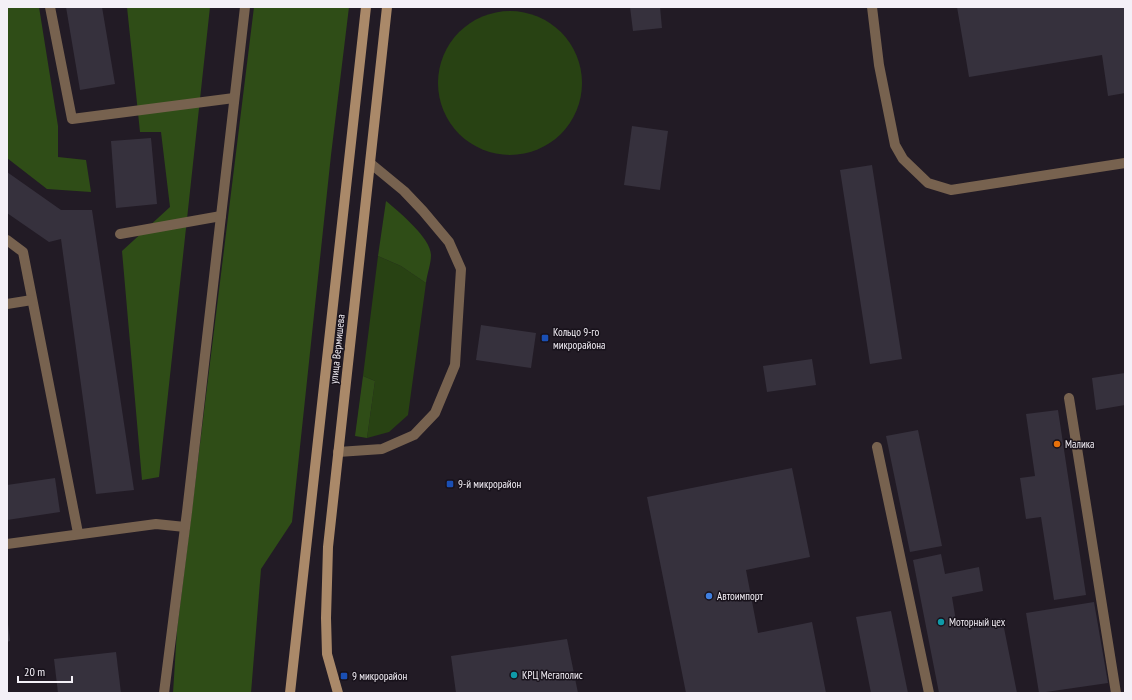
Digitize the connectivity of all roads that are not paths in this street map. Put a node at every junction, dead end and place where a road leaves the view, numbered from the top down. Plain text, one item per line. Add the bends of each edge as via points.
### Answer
1 (50, 7) edge
2 (245, 7) edge
3 (366, 7) edge
4 (387, 7) edge
5 (872, 7) edge
6 (234, 98) junction
7 (370, 163) junction
8 (1125, 163) edge
9 (221, 216) junction
10 (120, 234) dead end
11 (7, 240) edge
12 (32, 300) junction
13 (7, 304) edge
14 (1069, 398) dead end
15 (877, 447) dead end
16 (338, 452) junction
17 (185, 527) junction
18 (78, 533) junction
19 (7, 544) edge
20 (164, 693) edge
21 (290, 693) edge
22 (338, 693) edge
23 (929, 693) edge
24 (1116, 693) edge

1 - 6 lane via 72,119
2 - 6 lane
3 - 21 main road, улица Вермишева
4 - 7 main road, улица Вермишева
5 - 8 lane via 879,65 895,145 903,159 928,183 951,190
6 - 9 lane
7 - 16 main road, улица Вермишева
7 - 16 lane via 404,191 423,211 449,242 461,269 455,365 435,413 414,435 382,449
9 - 10 lane
9 - 17 lane
11 - 12 lane via 23,252
12 - 13 lane
12 - 18 lane
14 - 24 lane
15 - 23 lane
16 - 22 main road, улица Вермишева via 328,547 326,618 327,654
17 - 18 lane via 156,524
17 - 20 lane
18 - 19 lane

